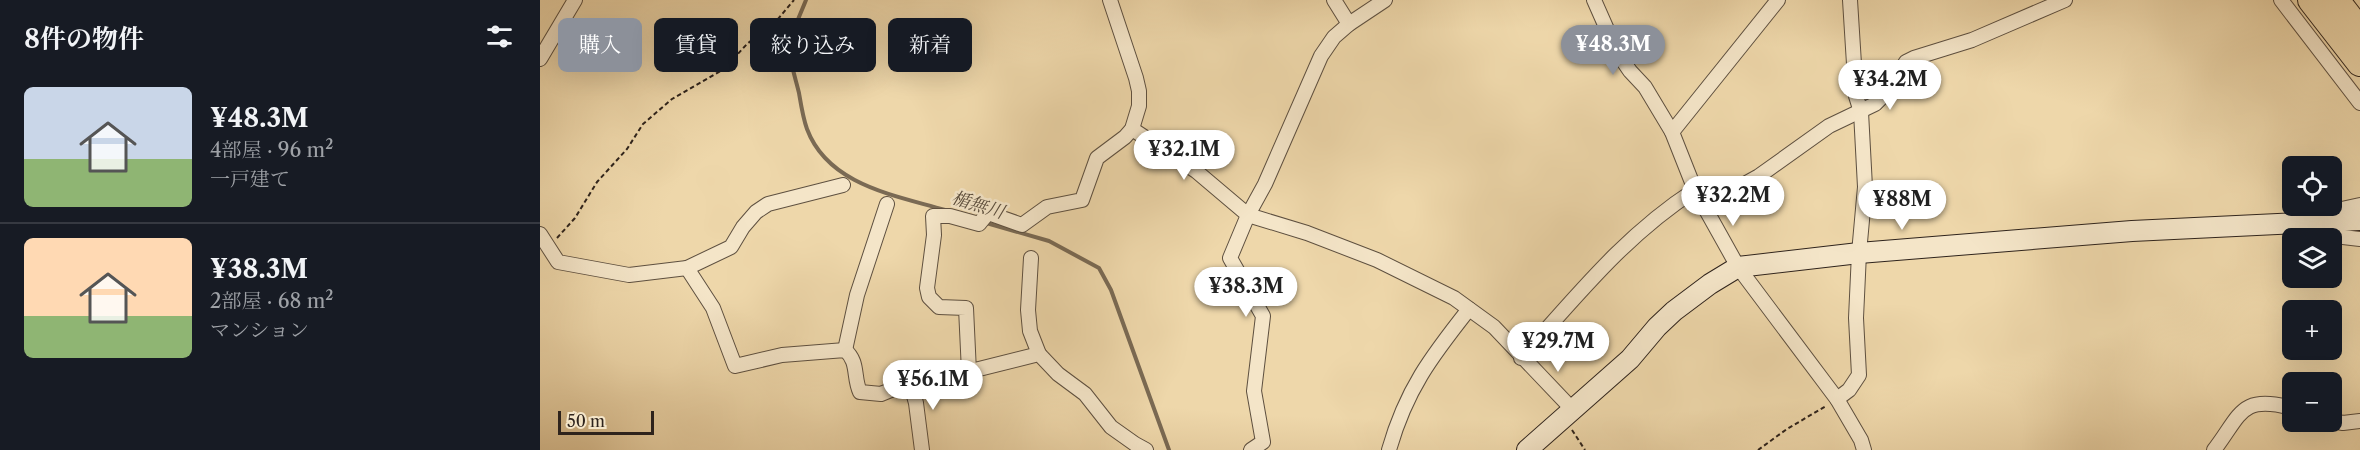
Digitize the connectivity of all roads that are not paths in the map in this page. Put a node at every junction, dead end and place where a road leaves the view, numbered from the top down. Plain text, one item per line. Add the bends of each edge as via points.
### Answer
1 (575, 0) edge
2 (1110, 0) edge
3 (1334, 0) edge
4 (1385, 0) edge
5 (1594, 0) edge
6 (1778, 0) edge
7 (1850, 0) edge
8 (2065, 0) edge
9 (2281, 0) edge
10 (2311, 0) edge
11 (2336, 0) edge
12 (1349, 24) junction
13 (2360, 31) edge
14 (540, 59) edge
15 (2360, 63) edge
16 (2360, 103) edge
17 (1861, 112) junction
18 (1132, 129) junction
19 (1672, 132) junction
20 (843, 185) dead end
21 (1695, 189) junction
22 (887, 204) dead end
23 (2360, 205) edge
24 (1703, 207) junction
25 (1248, 215) junction
26 (2360, 220) edge
27 (2323, 222) junction
28 (540, 234) edge
29 (2360, 239) edge
30 (1859, 253) junction
31 (1031, 258) dead end
32 (1738, 267) junction
33 (687, 268) junction
34 (1469, 309) junction
35 (845, 350) junction
36 (1039, 354) junction
37 (1521, 358) junction
38 (969, 372) junction
39 (910, 382) junction
40 (1837, 399) junction
41 (2282, 405) edge
42 (1569, 414) junction
43 (2360, 421) edge
44 (2342, 423) edge
45 (922, 450) edge
46 (1146, 450) edge
47 (1251, 450) edge
48 (1389, 450) edge
49 (1527, 450) edge
50 (1864, 450) edge
51 (2214, 450) edge

1 - 14 street
2 - 18 street via 1139,92 1137,119
3 - 12 street
4 - 12 street
5 - 19 street via 1617,52 1629,72 1645,87
6 - 19 street
7 - 17 street via 1856,96
8 - 17 street via 1972,40 1906,62 1888,91
9 - 16 street
10 - 15 highway
11 - 13 highway
12 - 25 street via 1321,56
17 - 24 street via 1829,126 1759,176
17 - 30 street via 1865,187
18 - 25 street via 1196,171
18 - 38 street via 1097,158 1082,200 1047,207 1022,225 988,213 982,220 933,216 928,297 939,307 966,308
19 - 21 street
20 - 33 street via 768,204 756,212 730,247
21 - 24 street
21 - 37 street via 1627,241
22 - 35 street via 856,295
23 - 27 street via 2337,210
24 - 32 street
25 - 34 street via 1377,260
25 - 47 street via 1230,258 1263,316 1254,391 1263,442
26 - 27 street
27 - 29 street via 2343,237
27 - 30 street via 2132,231
28 - 33 street via 558,262 629,275
30 - 32 street
30 - 40 street via 1859,375
31 - 36 street via 1028,310 1030,331
32 - 40 street
32 - 42 street via 1674,311 1630,359
33 - 35 street via 713,308 735,366 782,355
34 - 37 street via 1494,327
34 - 48 street via 1419,376
35 - 39 street via 854,360 860,392 881,394
36 - 38 street
36 - 46 street via 1084,394 1111,427
37 - 42 street
38 - 39 street
39 - 45 street
40 - 50 street
41 - 51 street via 2259,404 2246,408
42 - 49 street
43 - 44 street

